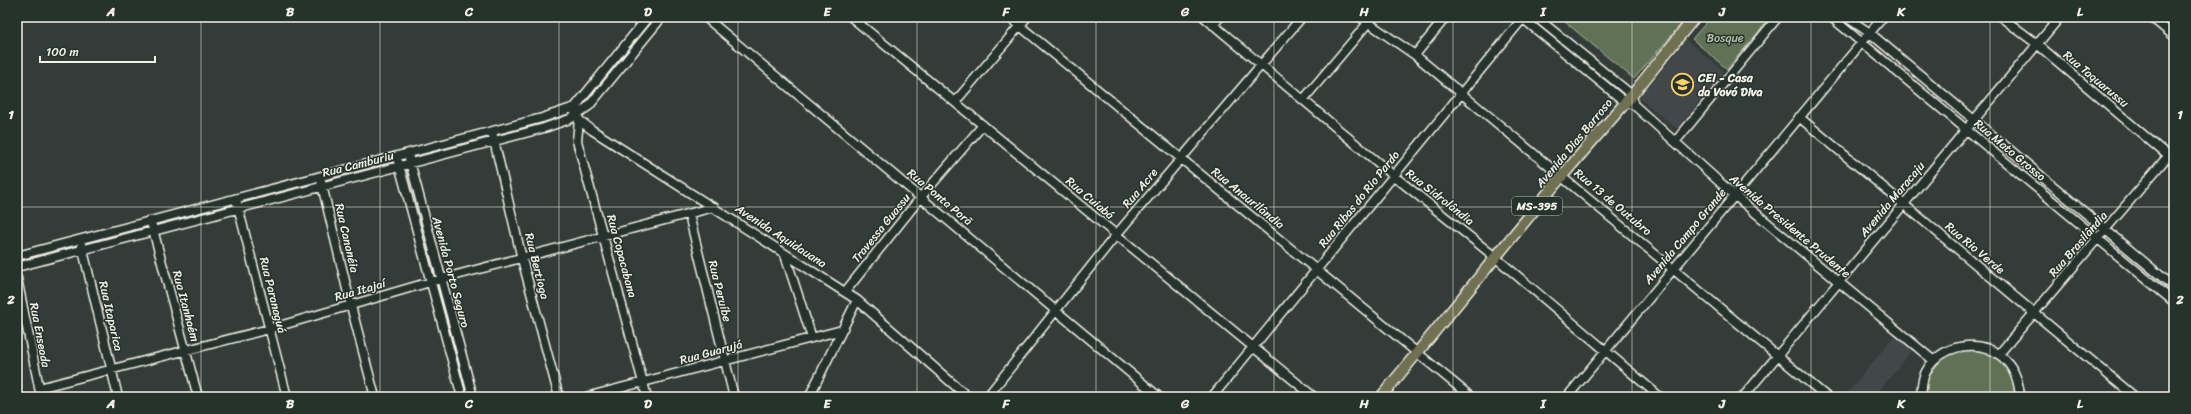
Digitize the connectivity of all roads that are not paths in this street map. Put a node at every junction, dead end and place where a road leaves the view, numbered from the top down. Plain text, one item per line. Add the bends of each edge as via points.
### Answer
1 (648, 17) edge
2 (662, 17) edge
3 (705, 17) edge
4 (851, 17) edge
5 (1009, 17) edge
6 (1027, 17) edge
7 (1220, 17) edge
8 (1302, 17) edge
9 (1360, 17) edge
10 (1446, 17) edge
11 (1536, 17) edge
12 (1695, 17) edge
13 (1778, 17) edge
14 (1831, 17) edge
15 (1846, 17) edge
16 (1883, 17) edge
17 (2001, 17) edge
18 (2060, 17) edge
19 (2151, 17) edge
20 (1206, 18) edge
21 (1522, 18) edge
22 (1370, 20) edge
23 (1213, 25) junction
24 (1020, 26) junction
25 (1870, 34) junction
26 (2174, 36) edge
27 (1862, 42) junction
28 (2037, 44) junction
29 (621, 50) junction
30 (1415, 55) junction
31 (630, 57) junction
32 (1260, 64) junction
33 (1461, 94) junction
34 (1303, 100) junction
35 (1630, 101) junction
36 (955, 102) junction
37 (577, 114) junction
38 (1799, 117) junction
39 (1974, 120) junction
40 (983, 125) junction
41 (1967, 129) junction
42 (492, 131) junction
43 (494, 140) junction
44 (1675, 142) junction
45 (2174, 149) edge
46 (408, 153) junction
47 (396, 156) junction
48 (1181, 158) junction
49 (2171, 158) edge
50 (410, 163) junction
51 (399, 166) junction
52 (320, 176) junction
53 (1394, 176) junction
54 (1562, 176) junction
55 (322, 186) junction
56 (1734, 195) junction
57 (921, 197) junction
58 (236, 199) junction
59 (1903, 204) junction
60 (714, 207) junction
61 (238, 208) junction
62 (689, 215) junction
63 (150, 221) junction
64 (2106, 230) junction
65 (153, 231) junction
66 (1116, 235) junction
67 (604, 236) junction
68 (2099, 239) junction
69 (81, 240) junction
70 (83, 250) junction
71 (786, 255) junction
72 (17, 256) edge
73 (1495, 257) junction
74 (522, 259) junction
75 (17, 267) edge
76 (1674, 268) junction
77 (1316, 270) junction
78 (17, 278) edge
79 (440, 280) junction
80 (430, 282) junction
81 (1838, 282) junction
82 (2174, 288) edge
83 (845, 292) junction
84 (2171, 299) edge
85 (857, 300) junction
86 (351, 306) junction
87 (1056, 310) junction
88 (2034, 313) junction
89 (269, 329) junction
90 (842, 330) junction
91 (812, 338) junction
92 (1253, 347) junction
93 (186, 350) junction
94 (1605, 351) junction
95 (1418, 353) junction
96 (1778, 354) junction
97 (1999, 354) junction
98 (725, 360) junction
99 (1934, 361) junction
100 (111, 370) junction
101 (644, 382) junction
102 (39, 388) junction
103 (40, 397) edge
104 (118, 397) edge
105 (198, 397) edge
106 (287, 397) edge
107 (375, 397) edge
108 (462, 397) edge
109 (473, 397) edge
110 (560, 397) edge
111 (586, 397) edge
112 (648, 397) edge
113 (734, 397) edge
114 (809, 397) edge
115 (968, 397) edge
116 (987, 397) edge
117 (1159, 397) edge
118 (1212, 397) edge
119 (1314, 397) edge
120 (1381, 397) edge
121 (1471, 397) edge
122 (1567, 397) edge
123 (1660, 397) edge
124 (1743, 397) edge
125 (1827, 397) edge
126 (1922, 397) edge
127 (2020, 397) edge
128 (2135, 397) edge

1 - 29 street
2 - 31 street, Rua Camburiu
3 - 57 street, Rua Ponta Porã
4 - 36 street, Rua Cuiabá
5 - 24 street, Rua Anaurilândia
6 - 24 street
7 - 23 street
8 - 32 street, Rua Acre
9 - 22 street, Rua 13 de Outubro
10 - 30 street
11 - 35 street, Avenida Presidente Prudente
12 - 35 main road, Avenida Dias Barroso / MS-395
13 - 44 street
14 - 27 street, Rua Mato Grosso
15 - 25 street, Rua Mato Grosso
16 - 25 street, Avenida Campo Grande
17 - 28 street, Rua Taquarussu
18 - 28 street, Avenida Maracaju
19 - 26 street
20 - 23 street, Rua Sidrolândia
21 - 33 street, Rua Ribas do Rio Pardo
21 - 35 street, Avenida Presidente Prudente
22 - 30 street, Rua 13 de Outubro
22 - 34 street
23 - 32 street, Rua Sidrolândia
24 - 36 street
24 - 48 street, Rua Anaurilândia
25 - 27 street, Avenida Campo Grande
25 - 39 street, Rua Mato Grosso
27 - 38 street, Avenida Campo Grande
27 - 41 street, Rua Mato Grosso
28 - 39 street, Avenida Maracaju
28 - 49 street, Rua Taquarussu
29 - 31 street
29 - 37 street
30 - 33 street, Rua 13 de Outubro
31 - 37 street, Rua Camburiu via 589,106
32 - 34 street, Rua Sidrolândia
32 - 48 street, Rua Acre
33 - 53 street, Rua Ribas do Rio Pardo
33 - 54 street, Rua 13 de Outubro
34 - 53 street, Rua Sidrolândia
35 - 44 street, Avenida Presidente Prudente
35 - 54 main road, Avenida Dias Barroso / MS-395
36 - 40 street, Rua Cuiabá
37 - 42 street, Rua Camburiu
37 - 43 street, Rua Camburiu via 544,128
37 - 60 street, Avenida Aquidauana
37 - 67 street, Rua Copacabana via 577,141
38 - 56 street, Avenida Campo Grande
38 - 59 street, Rua Rio Verde
39 - 41 street, Avenida Maracaju
39 - 64 street, Rua Mato Grosso
40 - 57 street, Travessa Guassu
40 - 66 street, Rua Cuiabá
41 - 59 street, Avenida Maracaju
41 - 68 street, Rua Mato Grosso
42 - 43 street, Rua Bertioga
42 - 46 street, Rua Camburiu
43 - 50 street, Rua Camburiu
43 - 74 street, Rua Bertioga
44 - 56 street, Avenida Presidente Prudente
45 - 49 street, Rua Brasilândia
46 - 47 street, Rua Camburiu
46 - 50 street, Avenida Porto Seguro
47 - 51 street, Avenida Porto Seguro
47 - 52 street, Rua Camburiu
48 - 66 street, Rua Acre
48 - 77 street, Rua Anaurilândia
49 - 64 street, Rua Brasilândia
50 - 51 street, Rua Camburiu
50 - 79 street, Avenida Porto Seguro
51 - 55 street, Rua Camburiu
51 - 80 street, Avenida Porto Seguro
52 - 55 street, Rua Cananéia
52 - 58 street, Rua Camburiu
53 - 73 street, Rua Sidrolândia
53 - 77 street, Rua Ribas do Rio Pardo
54 - 73 main road, Avenida Dias Barroso / MS-395
54 - 76 street, Rua 13 de Outubro
55 - 61 street, Rua Camburiu
55 - 86 street, Rua Cananéia
56 - 76 street, Avenida Campo Grande
56 - 81 street, Avenida Presidente Prudente
57 - 83 street, Travessa Guassu
57 - 87 street, Rua Ponta Porã
58 - 61 street, Rua Paranaguá
58 - 63 street, Rua Camburiu
59 - 81 street, Avenida Maracaju
59 - 88 street, Rua Rio Verde
60 - 62 street, Rua Itajaí
60 - 71 street, Avenida Aquidauana
61 - 65 street, Rua Camburiu
61 - 89 street, Rua Paranaguá
62 - 67 street, Rua Itajaí
62 - 98 street, Rua Peruíbe
63 - 65 street, Rua Itanhaém
63 - 69 street, Rua Camburiu
64 - 68 street, Rua Brasilândia
64 - 82 street, Rua Mato Grosso
65 - 70 street, Rua Camburiu
65 - 93 street, Rua Itanhaém
66 - 87 street, Rua Acre
66 - 92 street, Rua Cuiabá
67 - 74 street, Rua Itajaí
67 - 101 street, Rua Copacabana
68 - 84 street, Rua Mato Grosso
68 - 88 street, Rua Brasilândia
69 - 70 street, Rua Itaparica
69 - 72 street, Rua Camburiu
70 - 75 street, Rua Camburiu
70 - 100 street, Rua Itaparica
71 - 83 street, Avenida Aquidauana
71 - 91 street
73 - 94 street, Rua Sidrolândia
73 - 95 main road, Avenida Dias Barroso / MS-395
74 - 79 street, Rua Itajaí
74 - 110 street, Rua Bertioga
76 - 94 street, Avenida Campo Grande
76 - 96 street, Rua 13 de Outubro
77 - 92 street, Rua Ribas do Rio Pardo
77 - 95 street, Rua Anaurilândia
78 - 102 street, Rua Enseada
79 - 80 street, Rua Itajaí
79 - 109 street, Avenida Porto Seguro
80 - 86 street, Rua Itajaí
80 - 108 street, Avenida Porto Seguro
81 - 96 street, Avenida Maracaju
81 - 99 street, Avenida Presidente Prudente
82 - 84 street
83 - 85 street, Avenida Aquidauana
85 - 90 street
85 - 115 street, Avenida Aquidauana
86 - 89 street, Rua Itajaí
86 - 107 street, Rua Cananéia
87 - 116 street, Rua Acre
87 - 117 street, Rua Ponta Porã
88 - 97 street, Rua Brasilândia
88 - 128 street, Rua Rio Verde
89 - 93 street, Rua Itajaí
89 - 106 street, Rua Paranaguá
90 - 91 street, Rua Guarujá
90 - 114 street
91 - 98 street, Rua Guarujá
92 - 118 street, Rua Ribas do Rio Pardo
92 - 119 street, Rua Cuiabá
93 - 100 street, Rua Itajaí
93 - 105 street, Rua Itanhaém
94 - 122 street, Avenida Campo Grande
94 - 123 street, Rua Sidrolândia
95 - 120 main road, Avenida Dias Barroso / MS-395
95 - 121 street, Rua Anaurilândia
96 - 124 street, Avenida Maracaju
96 - 125 street, Rua 13 de Outubro
97 - 99 street via 1987,347 1968,345 1948,350
97 - 127 street via 2010,364 2019,382
98 - 101 street, Rua Guarujá
98 - 113 street, Rua Peruíbe
99 - 126 street via 1926,373
100 - 102 street, Rua Itajaí
100 - 104 street, Rua Itaparica
101 - 111 street, Rua Guarujá
101 - 112 street, Rua Copacabana
102 - 103 street, Rua Enseada

